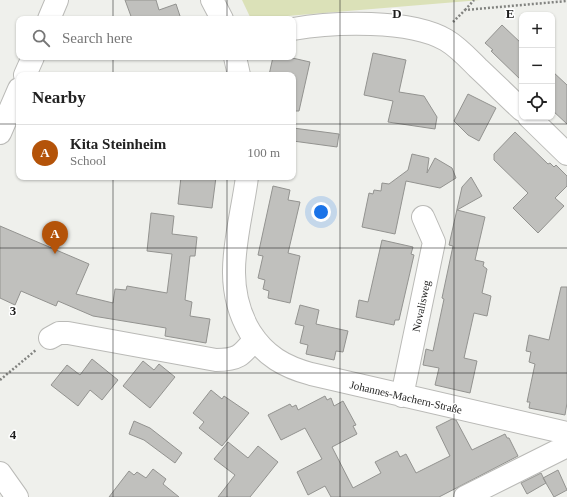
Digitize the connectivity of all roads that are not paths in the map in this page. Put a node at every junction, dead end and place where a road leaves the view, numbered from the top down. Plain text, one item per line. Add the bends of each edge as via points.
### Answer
1 (57, 0) edge
2 (212, 0) edge
3 (50, 16) edge
4 (220, 16) edge
5 (296, 28) edge
6 (32, 60) edge
7 (236, 60) edge
8 (26, 72) edge
9 (238, 72) edge
10 (16, 96) edge
11 (519, 107) edge
12 (532, 120) edge
13 (0, 132) edge
14 (567, 154) edge
15 (247, 180) edge
16 (423, 217) dead end
17 (50, 338) road end
18 (255, 339) junction
19 (402, 396) junction
20 (567, 433) edge
21 (567, 446) edge
22 (0, 473) edge
23 (17, 497) edge
24 (465, 497) edge

1 - 3 street
2 - 4 street
5 - 11 street via 350,24 378,25 416,29 439,36 462,52
6 - 8 street
7 - 9 street
10 - 13 street
12 - 14 street
15 - 18 street, Johannes-Machern-Straße via 233,280 237,304
16 - 19 street, Novalisweg via 434,242
17 - 18 street via 59,333 68,333 216,360 235,359 242,355
18 - 19 street, Johannes-Machern-Straße via 274,358 294,370
19 - 20 street, Johannes-Machern-Straße
21 - 24 street
22 - 23 street

